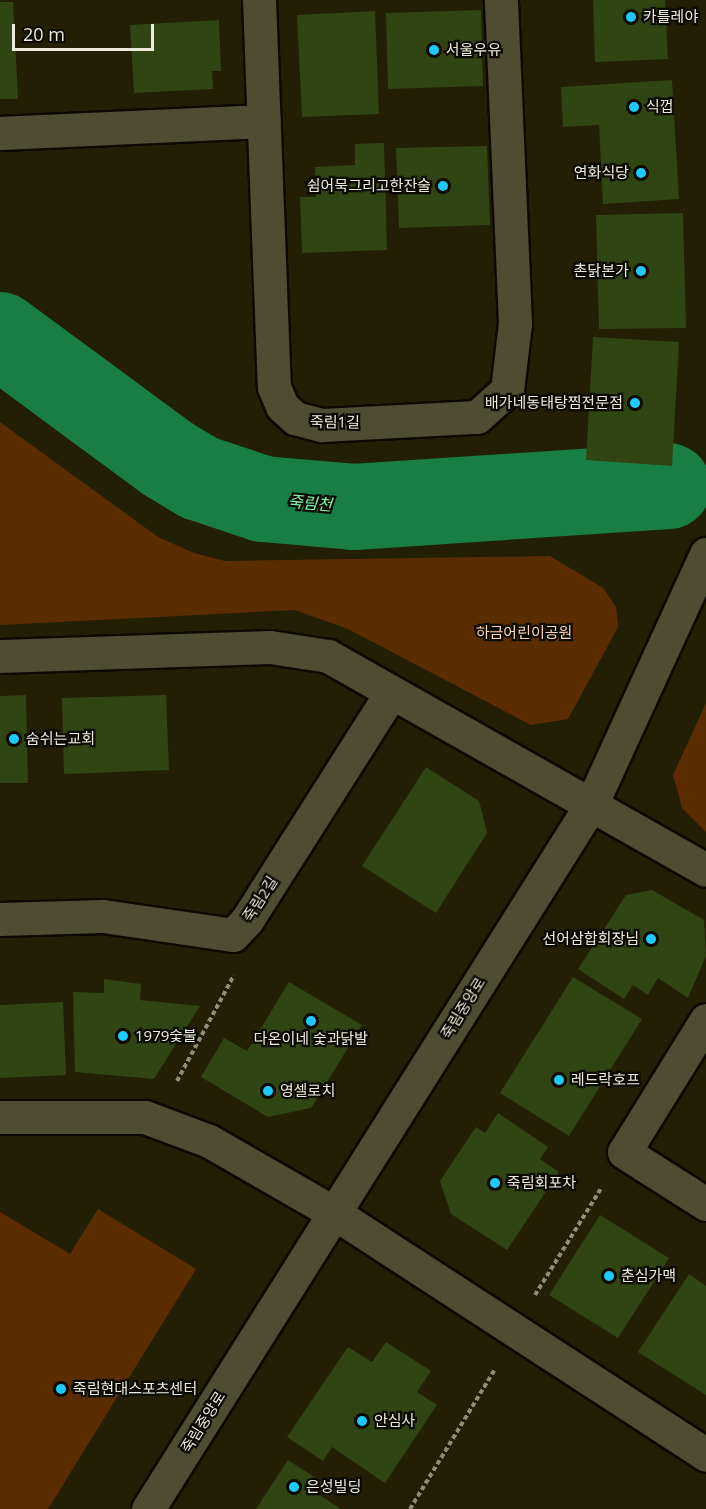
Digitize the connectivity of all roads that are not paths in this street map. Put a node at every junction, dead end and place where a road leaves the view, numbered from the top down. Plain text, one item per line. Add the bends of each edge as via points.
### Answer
1 (259, 0) edge
2 (501, 0) edge
3 (264, 121) junction
4 (0, 133) edge
5 (701, 568) edge
6 (0, 656) edge
7 (391, 693) junction
8 (592, 803) junction
9 (706, 870) edge
10 (0, 919) edge
11 (706, 1020) edge
12 (0, 1117) edge
13 (706, 1204) edge
14 (334, 1213) junction
15 (706, 1455) edge
16 (148, 1509) edge

1 - 3 street, 죽림1길
2 - 3 street, 죽림1길 via 514,358 507,390 488,412 477,417 322,425 295,418 282,406 274,387
3 - 4 street
5 - 8 street, 죽림중앙로
6 - 7 street via 301,649 328,656
7 - 8 street
7 - 10 street, 죽림2길 via 233,935 103,916
8 - 9 street
8 - 14 street, 죽림중앙로
11 - 13 street via 624,1152
12 - 14 street via 145,1117 209,1141
14 - 15 street
14 - 16 street, 죽림중앙로

